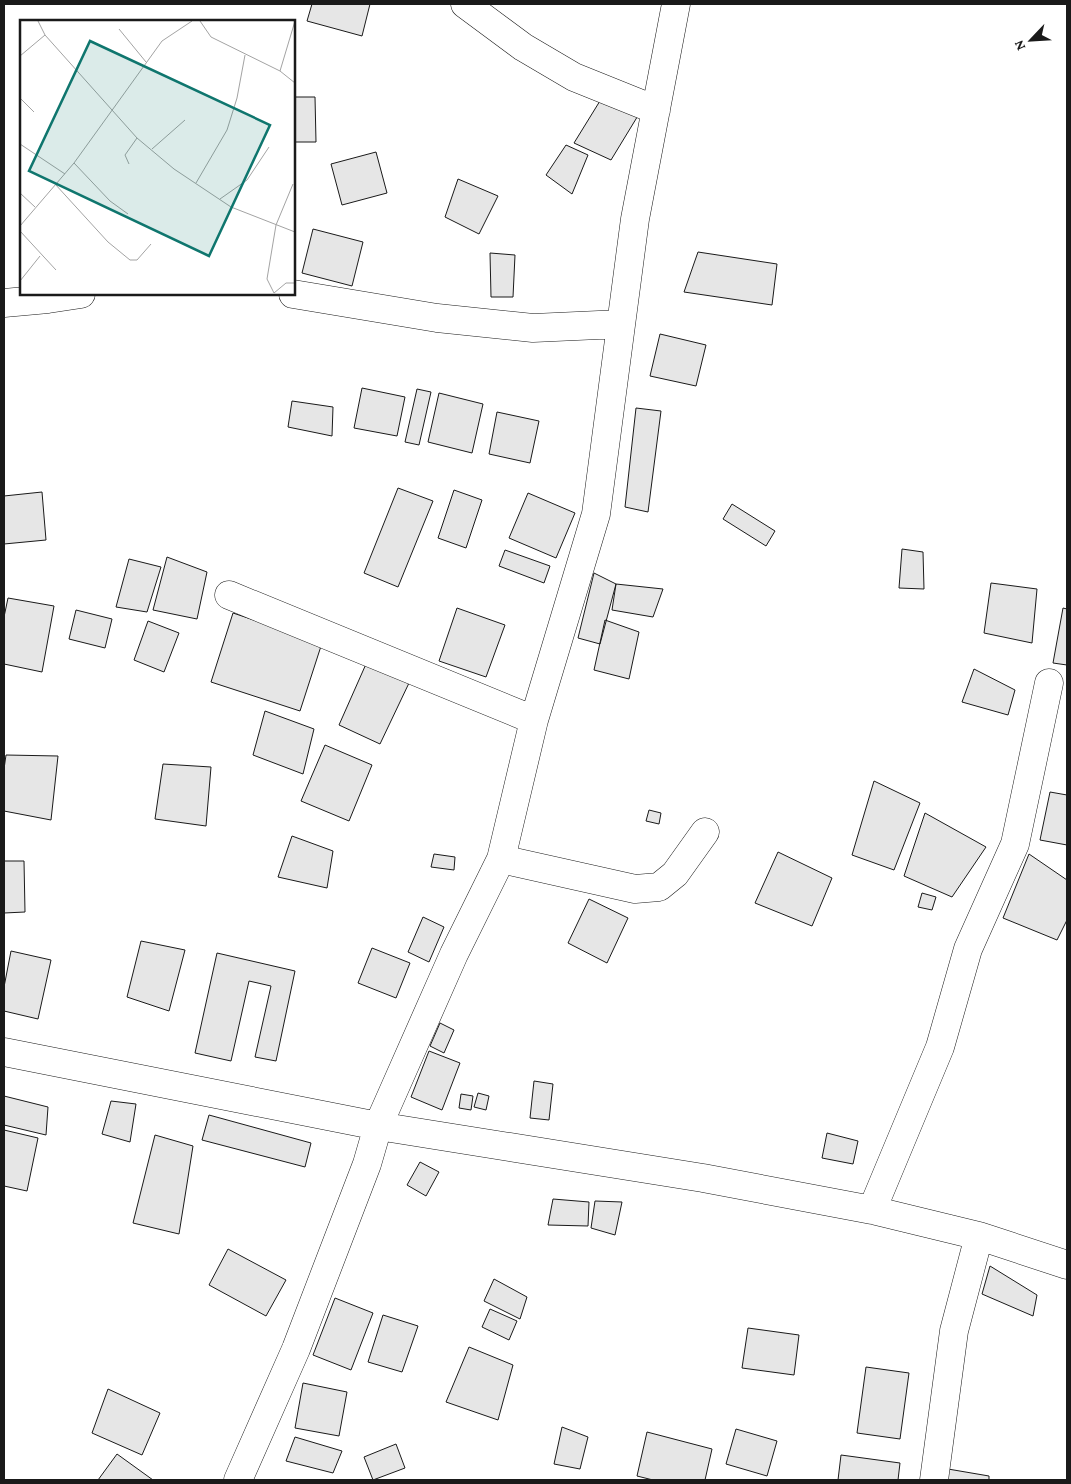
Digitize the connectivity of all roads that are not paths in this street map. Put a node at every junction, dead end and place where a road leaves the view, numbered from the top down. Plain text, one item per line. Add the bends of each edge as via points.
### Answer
1 (466, 4) edge
2 (676, 4) edge
3 (656, 110) junction
4 (295, 294) edge
5 (74, 295) edge
6 (4, 303) edge
7 (621, 324) junction
8 (229, 594) dead end
9 (1049, 683) dead end
10 (534, 720) junction
11 (705, 832) dead end
12 (501, 859) junction
13 (4, 1052) edge
14 (378, 1126) junction
15 (872, 1210) junction
16 (979, 1236) junction
17 (1067, 1265) edge
18 (238, 1480) edge
19 (934, 1480) edge

1 - 3 street via 523,47 574,77
2 - 3 street
3 - 7 street
4 - 7 street via 437,318 533,328
5 - 6 street
7 - 10 street via 596,514
8 - 10 street
9 - 15 street via 1015,844 968,950 940,1047
10 - 12 street
11 - 12 street via 674,874 659,887 635,889
12 - 14 street via 454,954
13 - 14 street
14 - 15 street via 703,1178
14 - 18 street via 367,1164 296,1349
15 - 16 street
16 - 17 street
16 - 19 street via 954,1331

